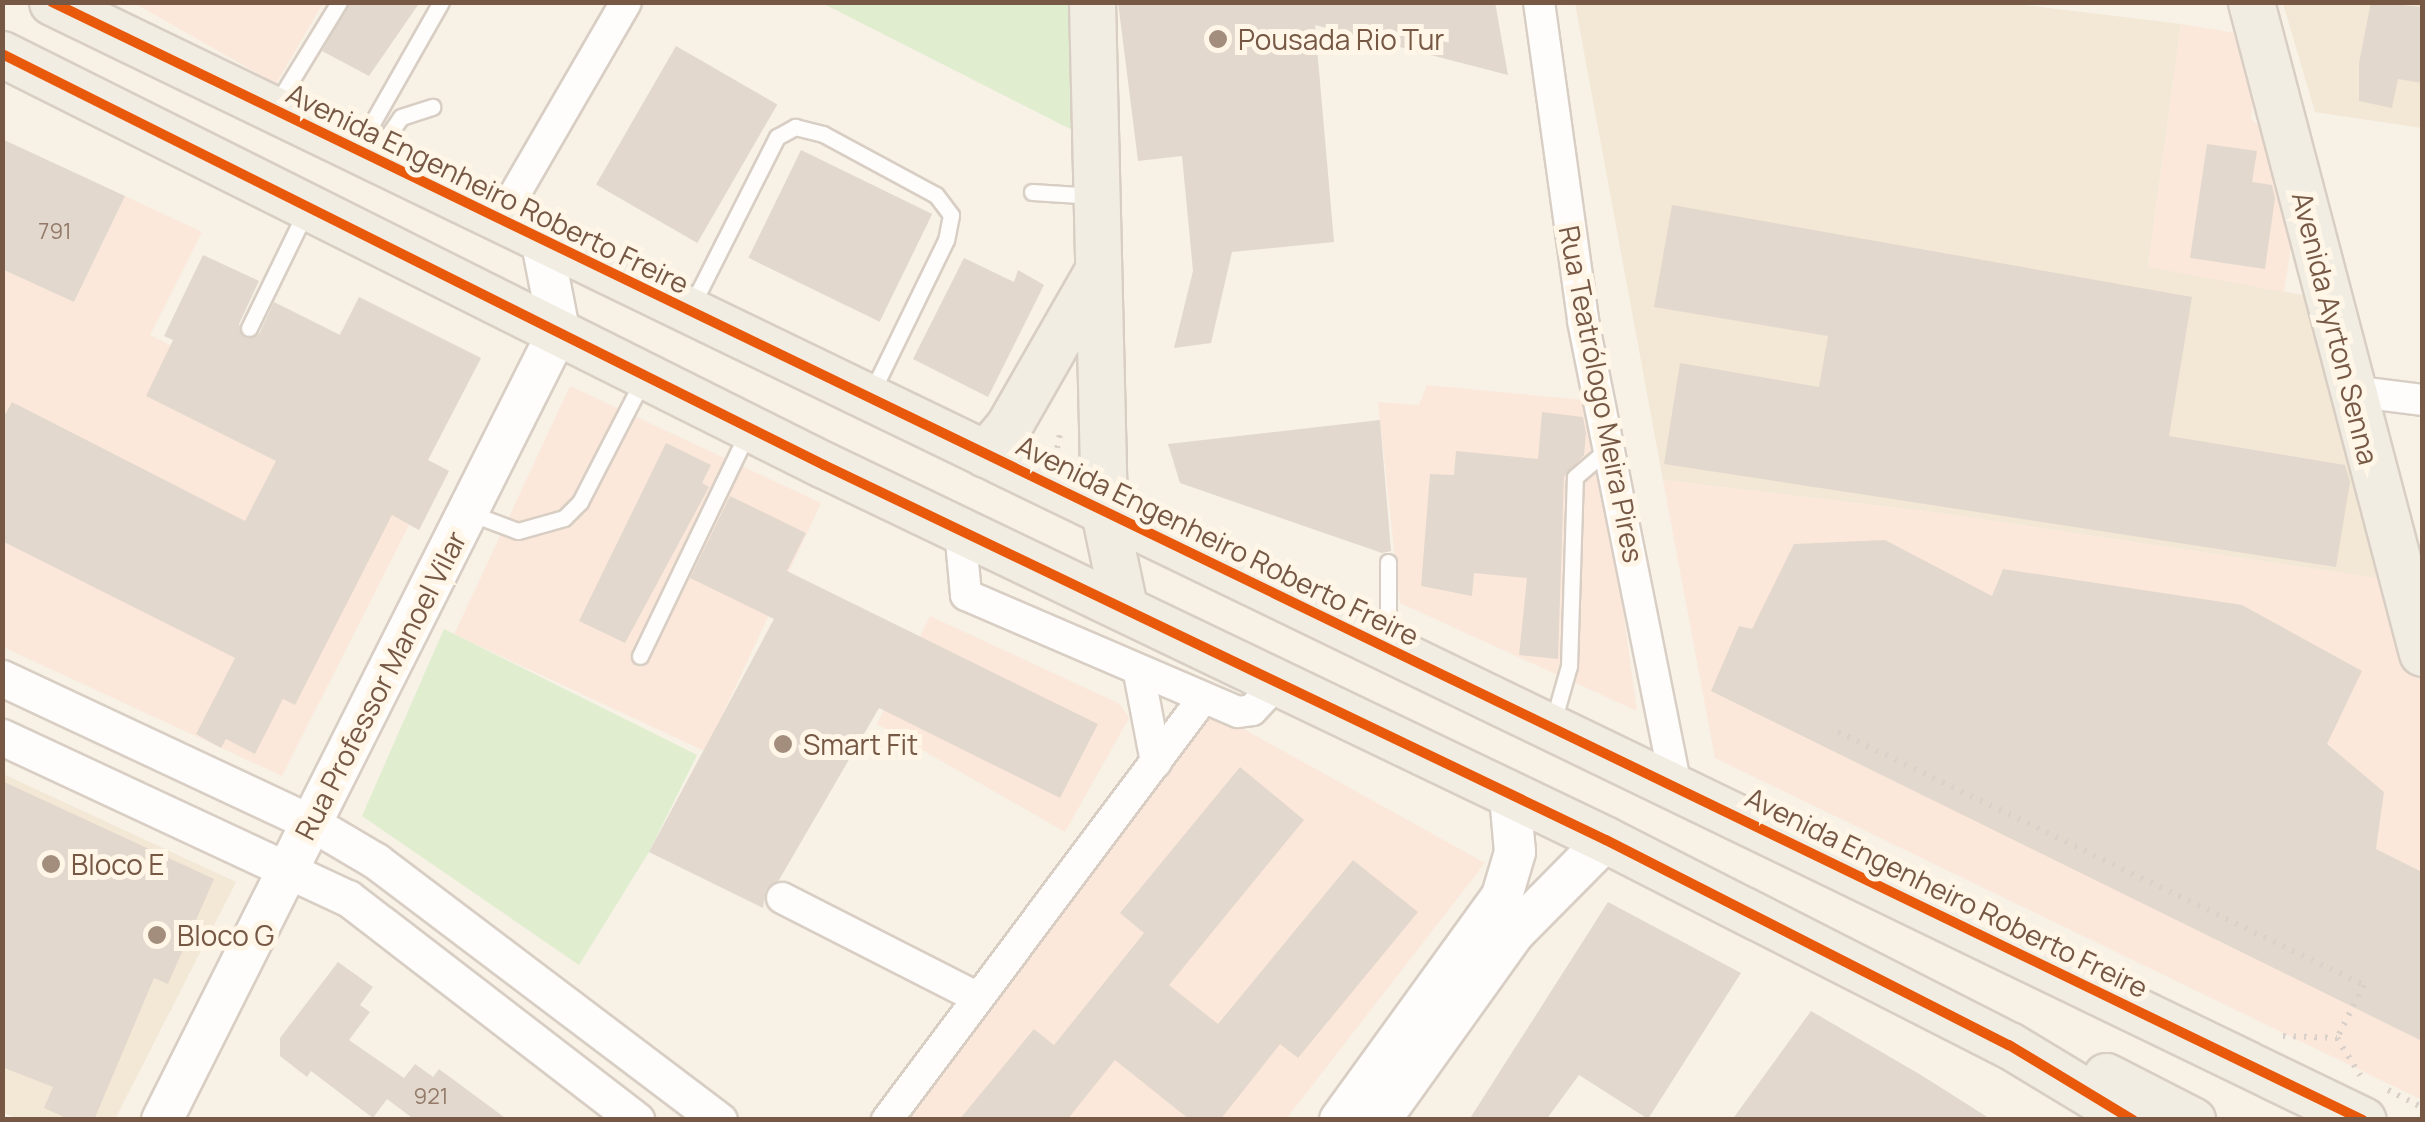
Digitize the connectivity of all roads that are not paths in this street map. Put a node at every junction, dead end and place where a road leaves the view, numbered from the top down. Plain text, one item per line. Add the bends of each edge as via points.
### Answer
1 (52, 2) edge
2 (339, 2) edge
3 (441, 2) edge
4 (626, 2) edge
5 (1092, 2) edge
6 (1538, 2) edge
7 (2252, 2) edge
8 (2, 54) edge
9 (432, 107) dead end
10 (274, 108) junction
11 (364, 155) junction
12 (1032, 192) dead end
13 (1099, 196) junction
14 (309, 206) junction
15 (498, 223) junction
16 (542, 243) junction
17 (1094, 276) junction
18 (690, 311) junction
19 (249, 328) dead end
20 (559, 330) junction
21 (646, 374) junction
22 (2351, 390) junction
23 (869, 397) junction
24 (2422, 400) edge
25 (751, 426) junction
26 (1610, 447) junction
27 (985, 454) junction
28 (467, 512) junction
29 (1104, 512) junction
30 (960, 530) junction
31 (1388, 562) dead end
32 (1124, 607) junction
33 (2420, 633) edge
34 (1388, 647) junction
35 (640, 656) dead end
36 (1139, 673) junction
37 (2, 678) edge
38 (1276, 684) junction
39 (1201, 701) junction
40 (1551, 725) junction
41 (107, 727) junction
42 (2, 736) edge
43 (1156, 762) junction
44 (86, 774) junction
45 (1676, 785) junction
46 (1510, 796) junction
47 (310, 822) junction
48 (1606, 840) junction
49 (290, 867) junction
50 (782, 898) dead end
51 (445, 910) junction
52 (418, 946) junction
53 (978, 998) junction
54 (2008, 1045) junction
55 (162, 1120) edge
56 (636, 1120) edge
57 (720, 1120) edge
58 (887, 1120) edge
59 (1340, 1120) edge
60 (1380, 1120) edge
61 (2133, 1120) edge
62 (2192, 1120) edge
63 (2363, 1120) edge

1 - 10 main road, Avenida Engenheiro Roberto Freire
2 - 10 lane
3 - 11 lane
4 - 15 street
5 - 13 main road
6 - 26 street, Rua Teatrólogo Meira Pires via 1583,321
7 - 22 main road, Avenida Ayrton Senna
8 - 14 main road
9 - 11 lane via 401,118
10 - 11 main road, Avenida Engenheiro Roberto Freire
11 - 15 main road, Avenida Engenheiro Roberto Freire
12 - 13 lane
13 - 17 main road
14 - 19 lane
14 - 20 main road
15 - 16 main road, Avenida Engenheiro Roberto Freire
16 - 18 main road, Avenida Engenheiro Roberto Freire
16 - 20 main road
17 - 27 main road via 1015,415
17 - 29 main road
18 - 23 main road, Avenida Engenheiro Roberto Freire
18 - 23 lane via 776,137 795,127 823,134 936,195 950,215 946,240
20 - 21 main road
20 - 28 main road, Rua Professor Manoel Vilar
21 - 25 main road
21 - 28 lane via 580,502 564,518 518,531
22 - 24 street
22 - 33 main road, Avenida Ayrton Senna
23 - 27 main road, Avenida Engenheiro Roberto Freire
25 - 30 main road
25 - 35 lane
26 - 40 lane via 1575,477 1570,666
26 - 45 street, Rua Teatrólogo Meira Pires
27 - 29 main road, Avenida Engenheiro Roberto Freire
28 - 47 main road, Rua Professor Manoel Vilar
29 - 32 main road
29 - 34 main road, Avenida Engenheiro Roberto Freire
30 - 32 main road
30 - 36 street via 966,595
31 - 34 lane
32 - 38 main road
34 - 40 main road, Avenida Engenheiro Roberto Freire
36 - 39 street
36 - 43 street
37 - 41 street
38 - 39 street via 1252,710
38 - 46 main road
39 - 43 street
40 - 45 main road, Avenida Engenheiro Roberto Freire
41 - 44 street
41 - 47 street
42 - 44 street
43 - 53 street
44 - 49 street
45 - 63 main road, Avenida Engenheiro Roberto Freire
46 - 48 main road
46 - 59 main road via 1515,852 1502,896
47 - 49 main road, Rua Professor Manoel Vilar
47 - 51 street
48 - 54 main road
48 - 60 main road via 1514,933
49 - 52 street
49 - 55 main road, Rua Professor Manoel Vilar
50 - 53 street
51 - 52 street
51 - 57 street
52 - 56 street
53 - 58 street
54 - 61 main road
54 - 62 main road via 2101,1074

